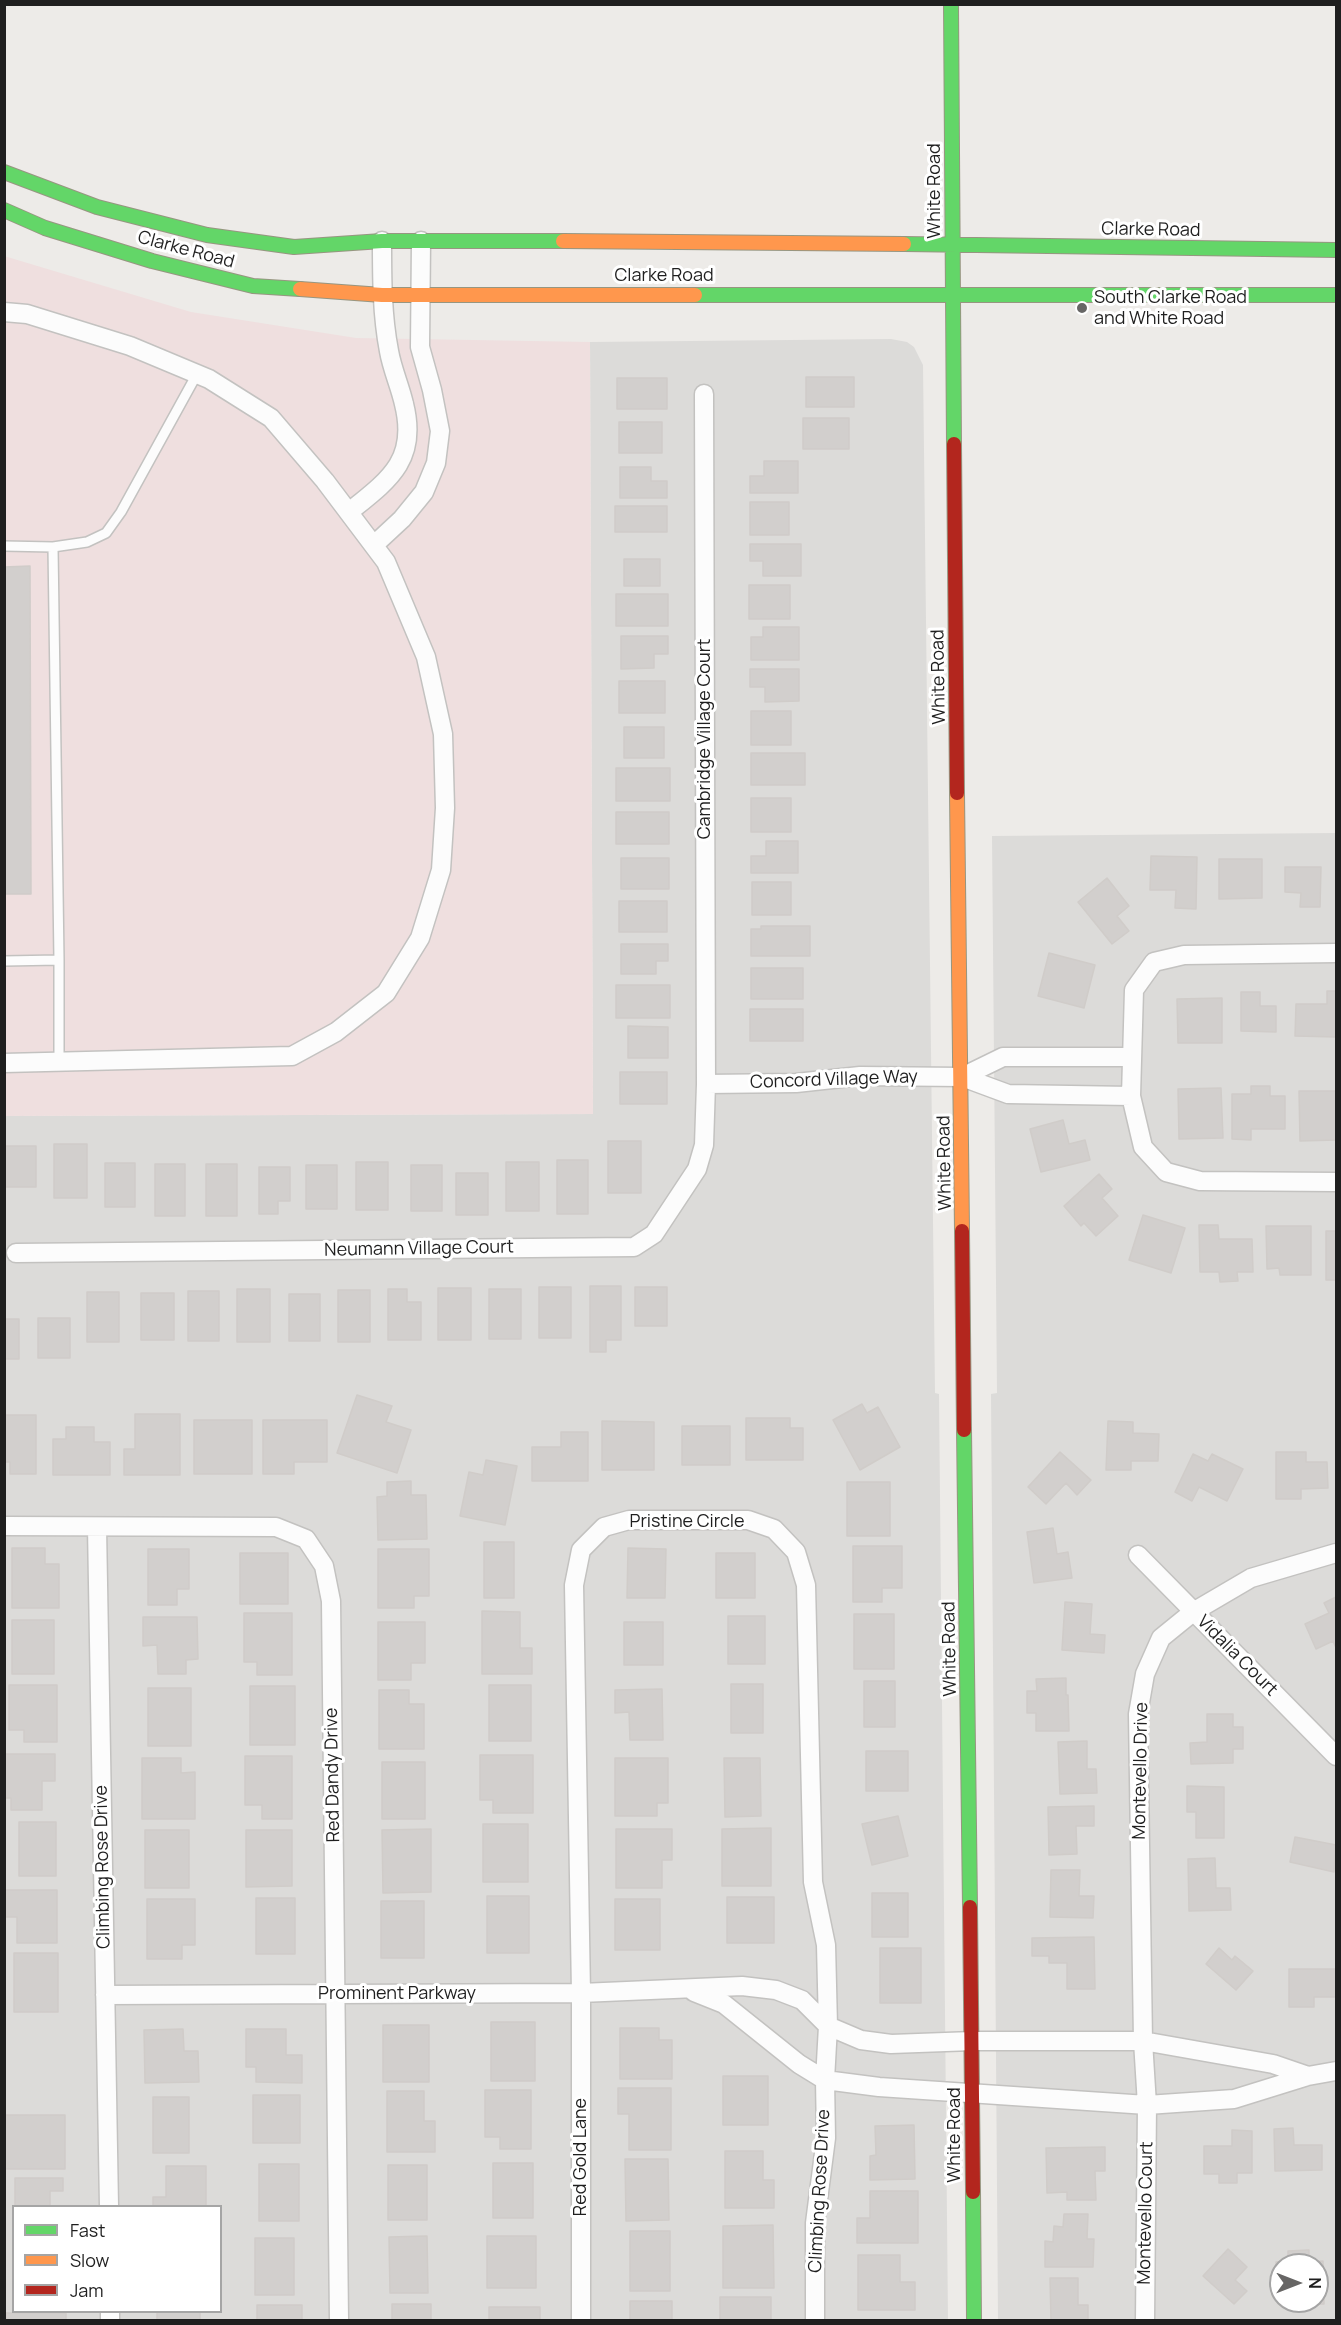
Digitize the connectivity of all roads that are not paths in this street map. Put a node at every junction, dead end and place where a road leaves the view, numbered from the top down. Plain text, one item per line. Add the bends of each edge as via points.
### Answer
1 (951, 4) edge
2 (4, 172) edge
3 (4, 210) edge
4 (382, 242) junction
5 (421, 242) junction
6 (953, 246) junction
7 (1336, 250) edge
8 (421, 294) junction
9 (952, 294) junction
10 (382, 295) junction
11 (1336, 295) edge
12 (4, 312) edge
13 (197, 374) junction
14 (704, 394) dead end
15 (349, 512) junction
16 (4, 546) edge
17 (374, 546) junction
18 (53, 547) junction
19 (1336, 953) edge
20 (59, 960) junction
21 (4, 961) edge
22 (1131, 1057) junction
23 (59, 1061) junction
24 (4, 1062) edge
25 (962, 1077) junction
26 (706, 1084) junction
27 (1131, 1096) junction
28 (1336, 1182) edge
29 (16, 1253) dead end
30 (4, 1526) edge
31 (97, 1527) junction
32 (1336, 1553) edge
33 (1138, 1555) dead end
34 (1193, 1612) junction
35 (1336, 1756) edge
36 (688, 1989) junction
37 (581, 1993) junction
38 (105, 1995) junction
39 (336, 1995) junction
40 (828, 2026) junction
41 (973, 2041) junction
42 (1143, 2041) junction
43 (1336, 2071) edge
44 (1308, 2076) junction
45 (825, 2080) junction
46 (972, 2092) junction
47 (1148, 2105) junction
48 (109, 2205) edge
49 (339, 2320) edge
50 (581, 2320) edge
51 (815, 2320) edge
52 (974, 2320) edge
53 (1145, 2320) edge

1 - 6 street, White Road
2 - 4 street, Clarke Road via 97,207 207,235 294,247
3 - 10 street, Clarke Road via 66,235 253,286
4 - 5 street, Clarke Road
4 - 10 street
5 - 6 street, Clarke Road via 692,241
5 - 8 street
6 - 7 street, Clarke Road
6 - 9 street, White Road
8 - 9 street, Clarke Road
8 - 10 street, Clarke Road
8 - 17 street via 420,347 440,430 436,463 424,492
9 - 11 street, Clarke Road
9 - 25 street, White Road
10 - 15 street via 389,355 405,406 408,439 401,462 382,486
12 - 13 street via 27,314 130,346
13 - 15 street via 272,418
13 - 18 lane via 106,533 87,542
14 - 26 street, Cambridge Village Court
15 - 17 street
16 - 18 lane
17 - 23 street via 386,562 426,657 443,734 445,808 441,870 414,949 386,993 336,1032 292,1056
18 - 20 lane
19 - 22 street via 1184,955 1154,962 1134,990
20 - 21 lane
20 - 23 lane
22 - 25 street via 1003,1057
22 - 27 street
23 - 24 street
25 - 26 street, Concord Village Way via 860,1076 796,1083
25 - 27 street via 1008,1094
25 - 41 street, White Road
26 - 29 street, Neumann Village Court via 704,1145 697,1169 654,1234 634,1247
27 - 28 street via 1143,1147 1166,1172 1200,1181
30 - 31 street, Red Dandy Drive
31 - 38 street, Climbing Rose Drive
31 - 39 street, Red Dandy Drive via 276,1527 306,1539 324,1566 331,1601
32 - 34 street, Montevello Drive via 1251,1578
33 - 34 street, Vidalia Court
34 - 35 street, Vidalia Court
34 - 42 street, Montevello Drive via 1161,1638 1145,1674 1138,1714
36 - 37 street, Prominent Parkway
36 - 40 street, Prominent Parkway via 742,1986 776,1990 802,2000
36 - 45 street, Prominent Parkway via 724,2004
37 - 39 street, Prominent Parkway
37 - 40 street, Pristine Circle via 574,1585 581,1550 604,1527 629,1520 748,1520 774,1529 796,1552 806,1585 813,1882 826,1945
37 - 50 street, Red Gold Lane
38 - 39 street, Prominent Parkway
38 - 48 street, Climbing Rose Drive
39 - 49 street, Red Dandy Drive
40 - 41 street, Prominent Parkway via 861,2040 891,2044
40 - 45 street, Climbing Rose Drive
41 - 42 street, Prominent Parkway
41 - 46 street, White Road
42 - 44 street, Prominent Parkway via 1273,2064
42 - 47 street, Montevello Drive
43 - 44 street, Prominent Parkway
44 - 47 street, Prominent Parkway via 1234,2099
45 - 46 street, Prominent Parkway
45 - 51 street, Climbing Rose Drive via 826,2138 815,2223
46 - 47 street, Prominent Parkway
46 - 52 street, White Road
47 - 53 street, Montevello Court

